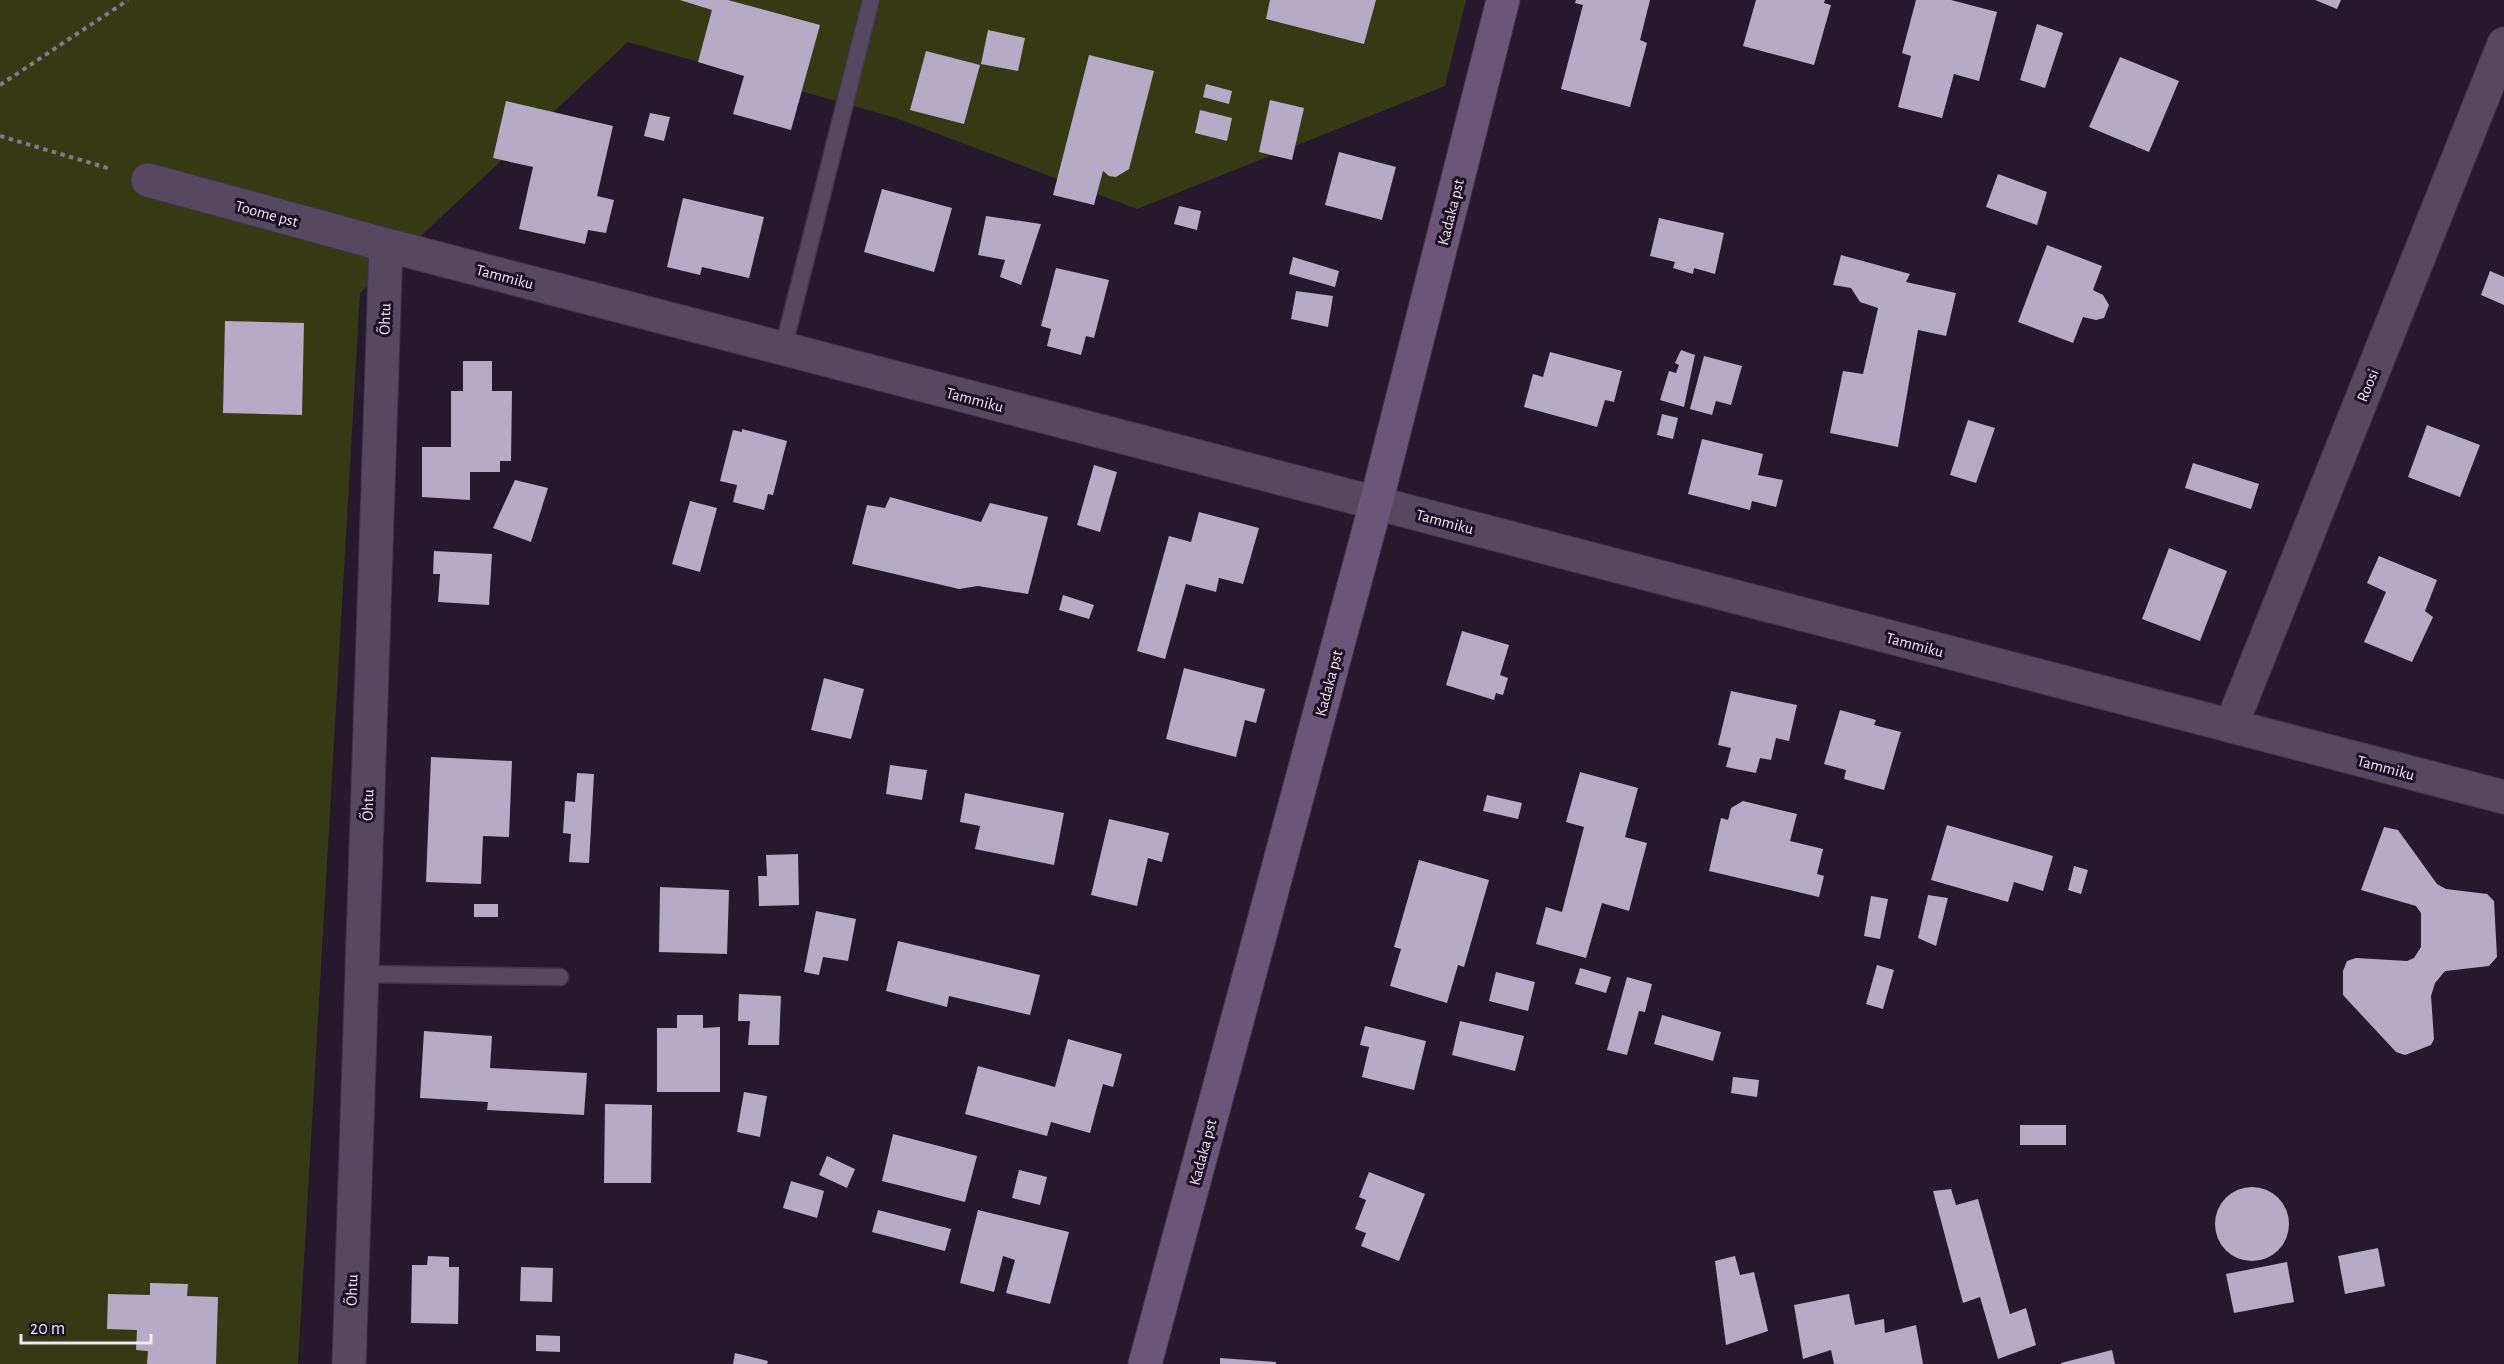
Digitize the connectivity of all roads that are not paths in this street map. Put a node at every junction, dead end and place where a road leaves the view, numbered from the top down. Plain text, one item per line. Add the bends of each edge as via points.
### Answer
1 (871, 0) edge
2 (1503, 0) edge
3 (2504, 44) edge
4 (148, 180) road end
5 (386, 245) junction
6 (783, 349) junction
7 (1376, 503) junction
8 (2230, 726) junction
9 (2504, 797) edge
10 (362, 974) junction
11 (560, 976) dead end
12 (349, 1364) edge
13 (1145, 1364) edge

1 - 6 lane
2 - 7 main road, Kadaka pst
3 - 8 street, Roosi
4 - 5 street, Toome pst
5 - 6 street, Tammiku
5 - 10 street, Õhtu
6 - 7 street, Tammiku
7 - 8 street, Tammiku
7 - 13 main road, Kadaka pst
8 - 9 street, Tammiku
10 - 11 lane
10 - 12 street, Õhtu

